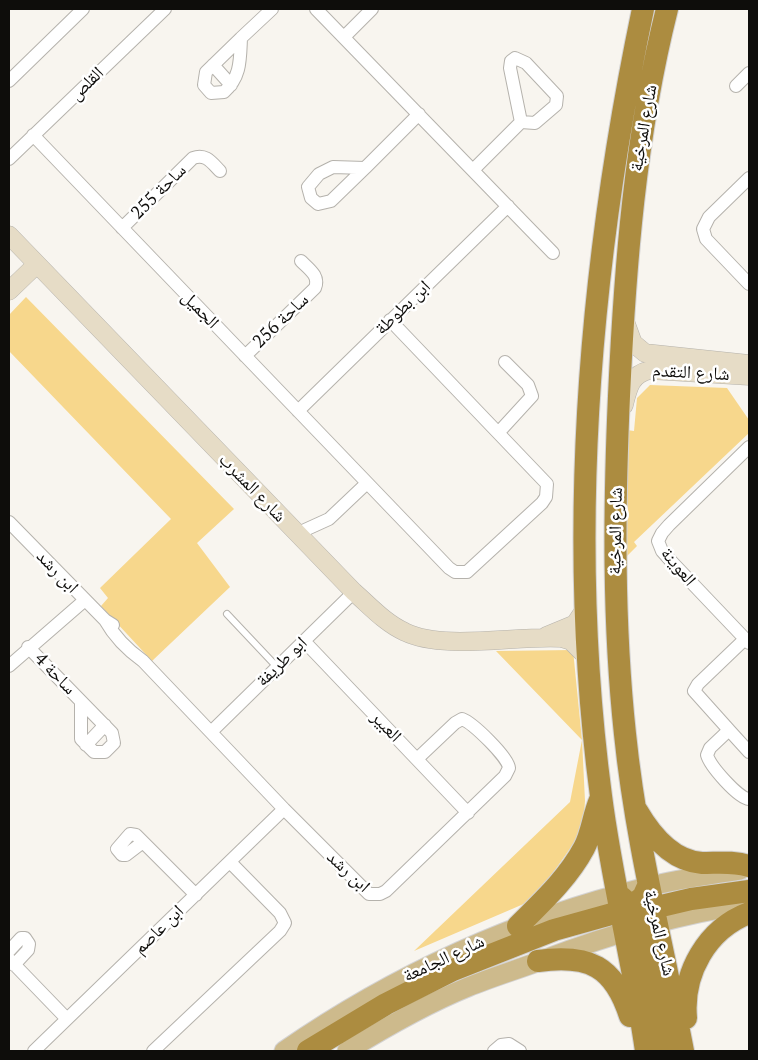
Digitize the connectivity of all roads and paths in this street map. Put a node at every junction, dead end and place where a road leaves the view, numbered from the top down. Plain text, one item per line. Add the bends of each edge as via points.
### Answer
1 (83, 9) edge
2 (165, 9) edge
3 (272, 9) edge
4 (316, 9) edge
5 (372, 9) edge
6 (643, 9) edge
7 (667, 9) edge
8 (344, 37) junction
9 (241, 38) junction
10 (213, 65) junction
11 (749, 74) edge
12 (9, 81) edge
13 (232, 85) junction
14 (736, 86) dead end
15 (419, 114) junction
16 (521, 122) junction
17 (33, 136) junction
18 (9, 159) edge
19 (365, 168) dead end
20 (473, 170) junction
21 (220, 171) dead end
22 (749, 178) edge
23 (508, 206) junction
24 (122, 228) junction
25 (9, 235) edge
26 (553, 253) dead end
27 (301, 261) dead end
28 (36, 264) junction
29 (749, 284) edge
30 (9, 291) edge
31 (623, 312) junction
32 (390, 320) junction
33 (592, 350) junction
34 (245, 356) junction
35 (505, 362) dead end
36 (749, 364) edge
37 (749, 376) edge
38 (298, 411) junction
39 (498, 432) junction
40 (618, 433) junction
41 (749, 447) edge
42 (367, 483) junction
43 (9, 522) edge
44 (296, 534) junction
45 (354, 592) junction
46 (84, 600) junction
47 (585, 609) junction
48 (227, 614) dead end
49 (544, 637) junction
50 (304, 641) junction
51 (747, 641) edge
52 (28, 647) junction
53 (588, 658) junction
54 (9, 666) edge
55 (278, 667) junction
56 (81, 702) junction
57 (105, 726) junction
58 (729, 730) junction
59 (211, 732) junction
60 (86, 745) junction
61 (749, 752) edge
62 (417, 759) junction
63 (601, 797) junction
64 (749, 799) edge
65 (634, 806) junction
66 (284, 809) junction
67 (468, 812) junction
68 (143, 842) dead end
69 (230, 862) junction
70 (749, 867) edge
71 (749, 890) edge
72 (196, 895) junction
73 (749, 904) edge
74 (637, 909) junction
75 (749, 913) edge
76 (518, 926) junction
77 (9, 951) edge
78 (538, 961) junction
79 (12, 962) edge
80 (67, 1019) junction
81 (652, 1049) edge
82 (34, 1051) edge
83 (153, 1051) edge
84 (284, 1051) edge
85 (308, 1051) edge
86 (348, 1051) edge
87 (494, 1051) edge
88 (520, 1051) edge
89 (684, 1051) edge

1 - 12 street
2 - 17 street, القلص
3 - 9 street
4 - 8 street
5 - 8 street
6 - 33 highway, شارع المرخية via 607,208
7 - 31 highway, شارع المرخية via 649,93 633,194
8 - 15 street
9 - 10 street
9 - 13 street via 239,70
10 - 13 street
10 - 13 street via 203,78 206,90 218,94
11 - 14 street
15 - 19 street
15 - 20 street
16 - 16 street via 510,68 515,58 526,63 557,96 556,105 540,120 532,124
16 - 20 street
17 - 18 street, القلص
17 - 24 street, الجميل
20 - 23 street
21 - 24 street, ساحة 255 via 207,158 193,158
22 - 29 street via 709,216 703,229 706,239
23 - 26 street
23 - 32 street, ابن بطوطة
24 - 34 street, الجميل
25 - 28 street, شارع المشرب
27 - 34 street, ساحة 256 via 316,276 315,288
28 - 30 street
28 - 44 street, شارع المشرب
31 - 36 street, شارع التقدم via 633,343 645,353
31 - 40 highway, شارع المرخية
32 - 38 street, ابن بطوطة
32 - 39 street, الجميل
33 - 47 highway, شارع المرخية via 586,427
33 - 74 highway via 599,377 601,610 608,722 617,802
34 - 38 street, الجميل
35 - 39 street via 528,385 532,396
37 - 40 street, شارع التقدم via 644,371 629,384
38 - 42 street, الجميل
39 - 42 street, الجميل via 542,478 548,490 542,503 467,572 455,572 449,568
40 - 65 highway, شارع المرخية via 616,622
41 - 51 street, العوينة via 662,532 658,541 662,551
42 - 44 street via 329,519
43 - 46 street, ابن رشد
44 - 45 street, شارع المشرب
45 - 49 street, شارع المشرب via 394,627 420,637 454,641
45 - 50 street, ابو طريفة
46 - 52 street
46 - 59 street, ابن رشد via 139,651
47 - 49 street, شارع المشرب via 575,624
47 - 53 highway, شارع المرخية
48 - 55 lane
49 - 53 street, شارع المشرب via 571,641
50 - 55 street, ابو طريفة
50 - 62 street, العبير
51 - 58 street via 694,691
52 - 54 street
52 - 56 street, ساحة 4
53 - 63 highway, شارع المرخية
55 - 59 street, ابو طريفة
56 - 57 street, ساحة 4
56 - 60 street, ساحة 4 via 80,736
57 - 60 street
57 - 60 street via 114,737 110,748 99,753
58 - 61 street
58 - 64 street via 708,751 708,758 741,797
59 - 66 street, ابن رشد
62 - 67 street, العبير
62 - 67 street, ابن رشد via 462,719 472,724 505,758 508,772
63 - 74 highway, شارع المرخية
63 - 76 highway via 584,847 576,860
65 - 70 highway via 653,836 685,858
65 - 74 highway, شارع المرخية
66 - 67 street, ابن رشد via 363,890 375,895 386,891
66 - 69 street, ابن عاصم
68 - 72 street
69 - 72 street, ابن عاصم
69 - 83 street via 280,913 285,923
70 - 74 main road
71 - 74 highway
72 - 80 street, ابن عاصم
73 - 74 main road
74 - 76 main road, شارع الجامعة
74 - 78 main road, شارع الجامعة
74 - 81 highway, شارع المرخية
74 - 85 highway via 554,930 453,970 386,1004
74 - 89 highway, شارع المرخية
75 - 89 highway via 718,932 693,968 686,999
76 - 84 main road, شارع الجامعة via 388,986
77 - 79 street via 21,938 29,944 28,950
78 - 81 highway via 574,960 588,963 605,973 624,997 633,1024
78 - 86 main road, شارع الجامعة via 432,1003
79 - 80 street
80 - 82 street, ابن عاصم
87 - 88 street via 509,1044

